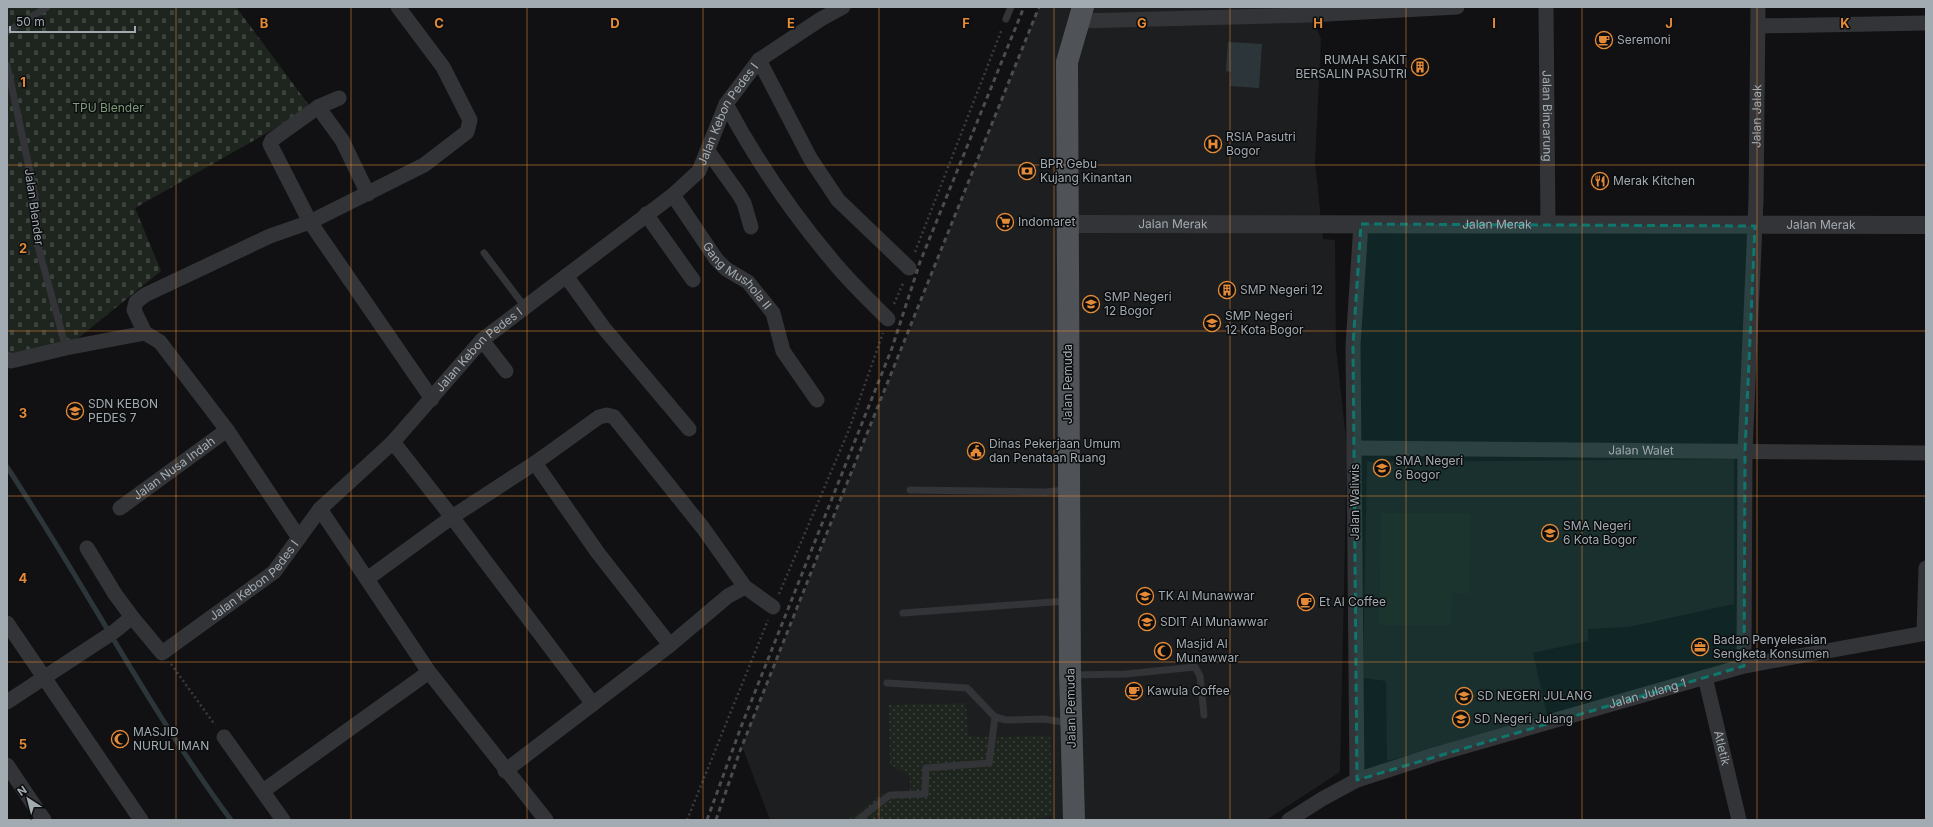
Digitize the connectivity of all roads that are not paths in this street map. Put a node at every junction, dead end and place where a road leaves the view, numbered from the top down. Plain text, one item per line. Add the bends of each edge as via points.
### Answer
1 (47, 7) edge
2 (843, 7) edge
3 (1011, 7) edge
4 (1457, 7) edge
5 (1546, 7) edge
6 (1758, 7) edge
7 (404, 9) edge
8 (1310, 11) edge
9 (1081, 14) edge
10 (1006, 19) road end
11 (1926, 23) edge
12 (1758, 26) junction
13 (7, 32) edge
14 (760, 60) junction
15 (7, 65) edge
16 (339, 98) dead end
17 (726, 104) junction
18 (318, 107) junction
19 (708, 151) junction
20 (368, 194) junction
21 (673, 195) junction
22 (646, 214) junction
23 (310, 222) junction
24 (1068, 224) junction
25 (1361, 224) junction
26 (1548, 225) junction
27 (1926, 225) edge
28 (1755, 226) junction
29 (751, 227) dead end
30 (484, 253) dead end
31 (909, 268) road end
32 (566, 276) junction
33 (693, 280) dead end
34 (525, 307) junction
35 (888, 319) road end
36 (145, 333) junction
37 (482, 340) junction
38 (66, 348) junction
39 (7, 359) edge
40 (506, 371) dead end
41 (432, 399) junction
42 (817, 400) dead end
43 (689, 429) dead end
44 (227, 430) junction
45 (393, 442) junction
46 (1355, 448) junction
47 (1745, 451) junction
48 (1926, 453) edge
49 (535, 463) junction
50 (910, 490) dead end
51 (1069, 490) junction
52 (120, 508) dead end
53 (320, 509) junction
54 (452, 517) junction
55 (299, 538) junction
56 (87, 548) dead end
57 (1926, 568) edge
58 (367, 579) junction
59 (745, 587) junction
60 (1070, 601) junction
61 (773, 607) road end
62 (903, 613) dead end
63 (132, 617) junction
64 (7, 623) edge
65 (1925, 633) edge
66 (670, 645) junction
67 (1744, 666) junction
68 (429, 672) junction
69 (1070, 675) junction
70 (1705, 677) junction
71 (43, 678) junction
72 (887, 682) dead end
73 (7, 702) edge
74 (593, 704) junction
75 (1204, 716) dead end
76 (995, 717) junction
77 (1071, 723) junction
78 (224, 737) road end
79 (7, 765) edge
80 (506, 771) junction
81 (1357, 780) junction
82 (263, 791) junction
83 (539, 818) edge
84 (44, 820) edge
85 (142, 820) edge
86 (283, 820) edge
87 (858, 820) edge
88 (1074, 820) edge
89 (1290, 820) edge
90 (1739, 820) edge

1 - 13 lane
2 - 14 street, Jalan Kebon Pedes I
3 - 10 lane
4 - 8 street
5 - 26 street, Jalan Bincarung
6 - 12 street, Jalan Jalak
7 - 20 street via 443,67 470,120 468,132 424,165
8 - 9 street
9 - 24 main road, Jalan Pemuda via 1067,62
11 - 12 street
12 - 28 street, Jalan Jalak
14 - 17 street, Jalan Kebon Pedes I
14 - 31 street via 784,112 838,200
15 - 38 lane, Jalan Blender via 35,195 39,250
16 - 18 street
17 - 19 street, Jalan Kebon Pedes I
17 - 35 street via 747,144 793,211 838,267
18 - 20 street via 342,140
18 - 23 street via 270,144
19 - 21 street, Jalan Kebon Pedes I via 699,171
19 - 29 street via 741,198
20 - 23 street
21 - 22 street, Jalan Kebon Pedes I
21 - 42 street, Gang Mushola II via 716,259 726,269 748,282 773,313 783,351
22 - 32 street, Jalan Kebon Pedes I
22 - 33 street
23 - 36 street via 270,236 136,302 134,310
23 - 41 street
24 - 25 street, Jalan Merak
24 - 51 main road, Jalan Pemuda
25 - 26 street, Jalan Merak
25 - 46 street, Jalan Waliwis via 1353,345
26 - 28 street, Jalan Merak
27 - 28 street, Jalan Merak
28 - 47 street, Jalan Jalak
30 - 34 lane
32 - 34 street, Jalan Kebon Pedes I
32 - 43 street via 603,327
34 - 37 street, Jalan Kebon Pedes I
36 - 38 street
36 - 44 street via 160,342
37 - 40 street
37 - 41 street, Jalan Kebon Pedes I
38 - 39 street via 11,361
41 - 45 street, Jalan Kebon Pedes I
44 - 52 street, Jalan Nusa Indah
44 - 55 street
45 - 53 street, Jalan Kebon Pedes I
45 - 54 street
46 - 47 street, Jalan Walet
46 - 81 street, Jalan Waliwis
47 - 48 street, Jalan Walet
47 - 67 street, Jalan Jalak
49 - 54 street
49 - 59 street via 599,417 614,417
49 - 66 street via 598,553
50 - 51 lane
51 - 60 main road, Jalan Pemuda
53 - 55 street, Jalan Kebon Pedes I
53 - 58 street
54 - 58 street
54 - 74 street
55 - 63 street, Jalan Kebon Pedes I via 274,572 162,652
56 - 63 street
57 - 65 street
58 - 68 street
59 - 61 street
59 - 66 street via 728,596
60 - 62 lane
60 - 69 main road, Jalan Pemuda
63 - 71 street
64 - 71 street
65 - 67 street, Jalan Julang 1
66 - 74 street
67 - 70 street, Jalan Julang 1
68 - 80 street
68 - 82 street
69 - 75 lane via 1126,674 1195,667 1200,676
69 - 77 main road, Jalan Pemuda
70 - 81 street, Jalan Julang 1 via 1434,755
70 - 90 street, Atletik
71 - 73 street
71 - 85 street
72 - 76 lane via 967,688
74 - 80 street
76 - 77 lane via 1006,720 1044,719
76 - 87 lane via 988,763 926,768 925,794 890,795
77 - 88 main road, Jalan Pemuda
78 - 82 street
79 - 84 street
80 - 83 street
81 - 89 street, Jalan Julang 1
82 - 86 street

